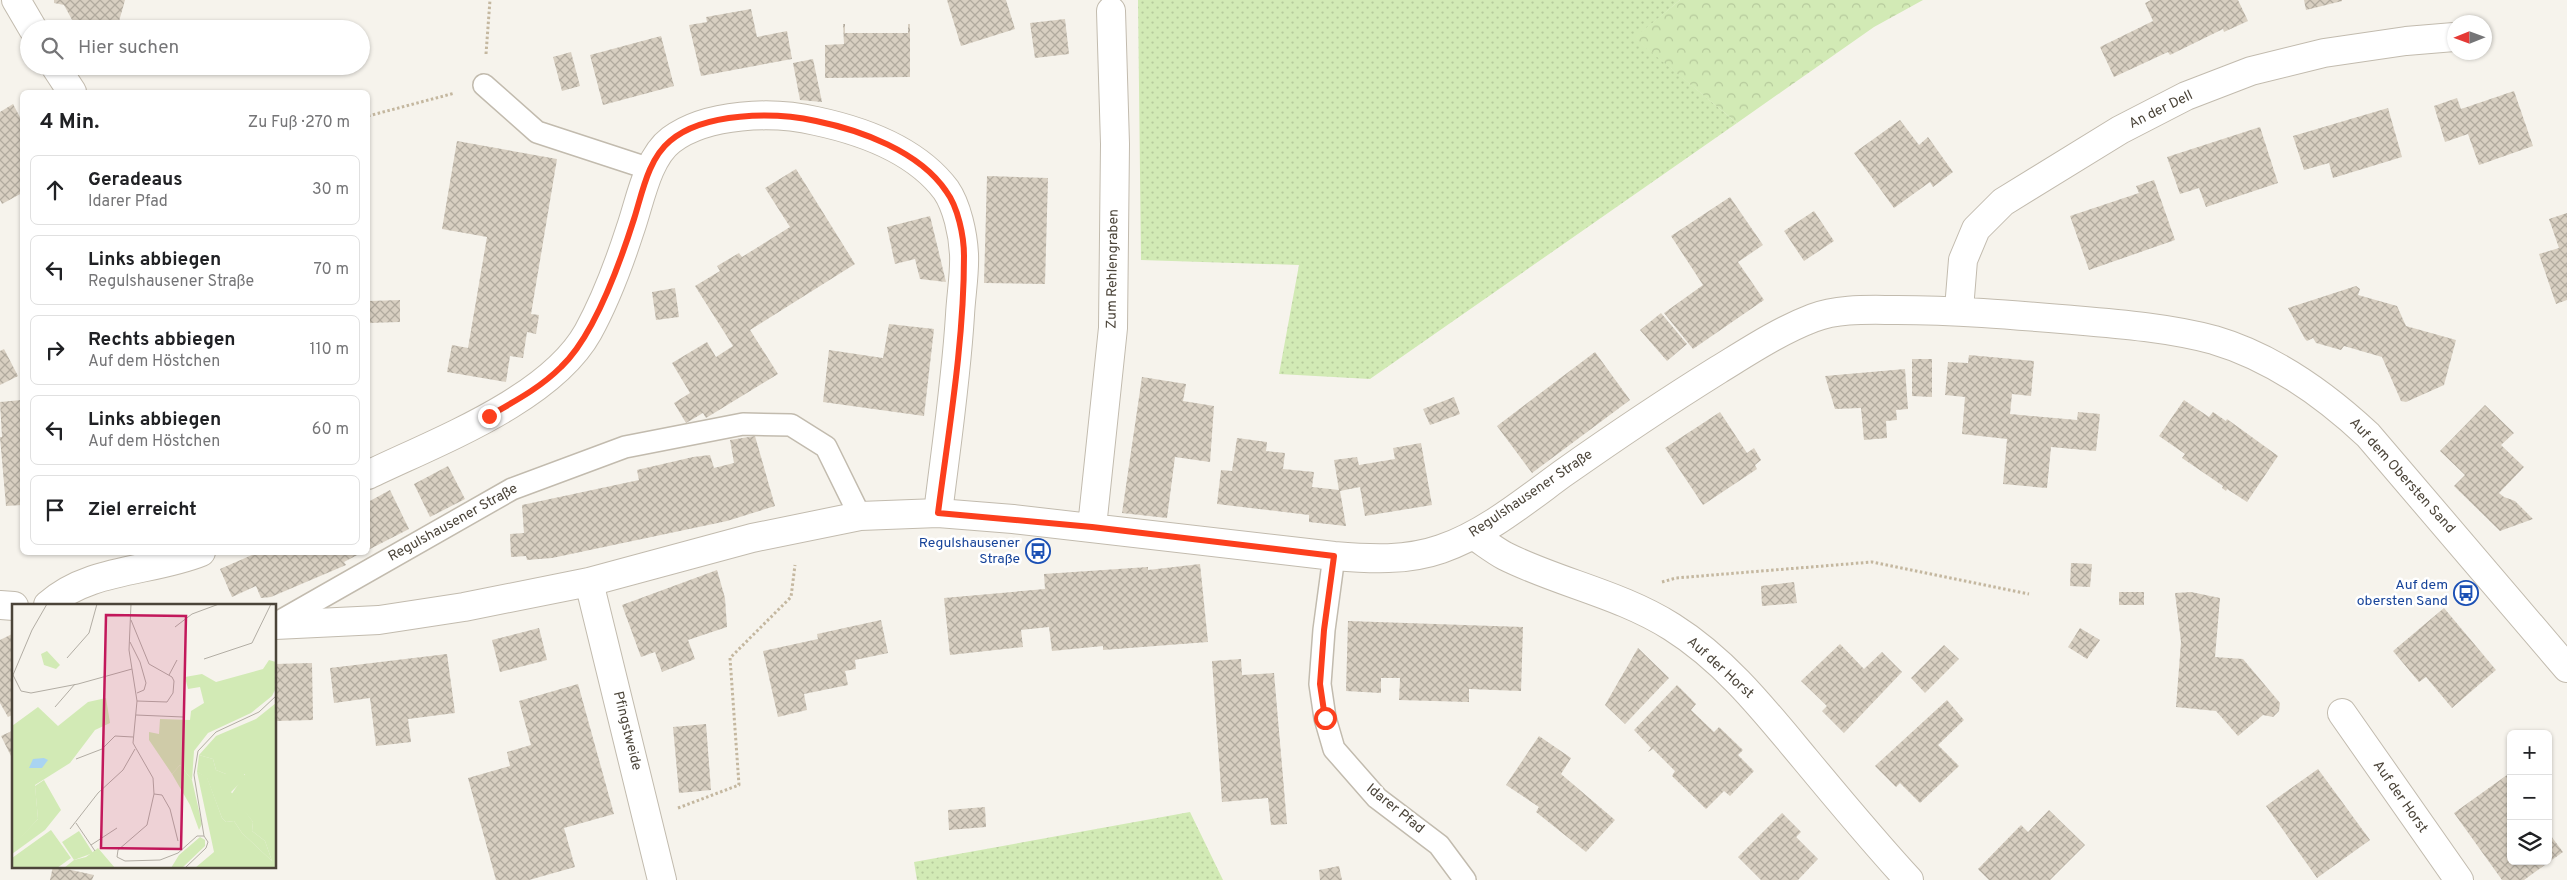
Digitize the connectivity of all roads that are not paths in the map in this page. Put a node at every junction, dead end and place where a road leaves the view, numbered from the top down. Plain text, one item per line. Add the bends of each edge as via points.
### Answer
1 (16, 0) edge
2 (1111, 11) dead end
3 (28, 20) edge
4 (2447, 38) edge
5 (61, 75) edge
6 (484, 85) road end
7 (71, 90) edge
8 (650, 169) junction
9 (1959, 310) junction
10 (370, 475) edge
11 (938, 513) junction
12 (860, 516) junction
13 (1092, 527) junction
14 (1473, 535) junction
15 (194, 555) edge
16 (1334, 556) junction
17 (589, 582) junction
18 (49, 604) edge
19 (276, 624) edge
20 (276, 625) edge
21 (2567, 668) edge
22 (2342, 713) dead end
23 (662, 880) edge
24 (1465, 880) edge
25 (1909, 880) edge
26 (2459, 880) edge

1 - 3 street
2 - 13 street, Zum Rehlengraben via 1115,144 1113,328
4 - 9 street, An der Dell via 2324,54 2251,71 2186,96 2120,130 2003,202 1976,229 1963,260
5 - 7 street
6 - 8 lane via 537,132
8 - 10 street via 612,278 587,334 563,366 537,389
8 - 11 street via 668,141 692,127 764,115 848,128 892,146 924,168 947,191 959,222 964,254 957,364
9 - 14 street, Regulshausener Straße via 1841,312 1815,317 1788,329 1642,417
9 - 21 street, Auf dem Obersten Sand via 2154,329 2214,341 2254,355 2301,381 2338,407 2368,435
11 - 12 street, Regulshausener Straße
11 - 13 street, Regulshausener Straße
12 - 17 street, Regulshausener Straße via 799,527
12 - 19 lane, Regulshausener Straße via 826,447 791,425 743,424 625,446 512,489
13 - 16 street, Regulshausener Straße
14 - 16 street, Regulshausener Straße via 1441,549 1404,557
14 - 25 street, Auf der Horst via 1529,567 1634,606 1707,653 1748,691
15 - 18 street via 178,562 84,583 62,593
16 - 24 lane, Idarer Pfad via 1320,684 1334,749 1377,798 1439,845
17 - 20 street, Regulshausener Straße via 379,620
17 - 23 street, Pfingstweide
22 - 26 street, Auf der Horst

